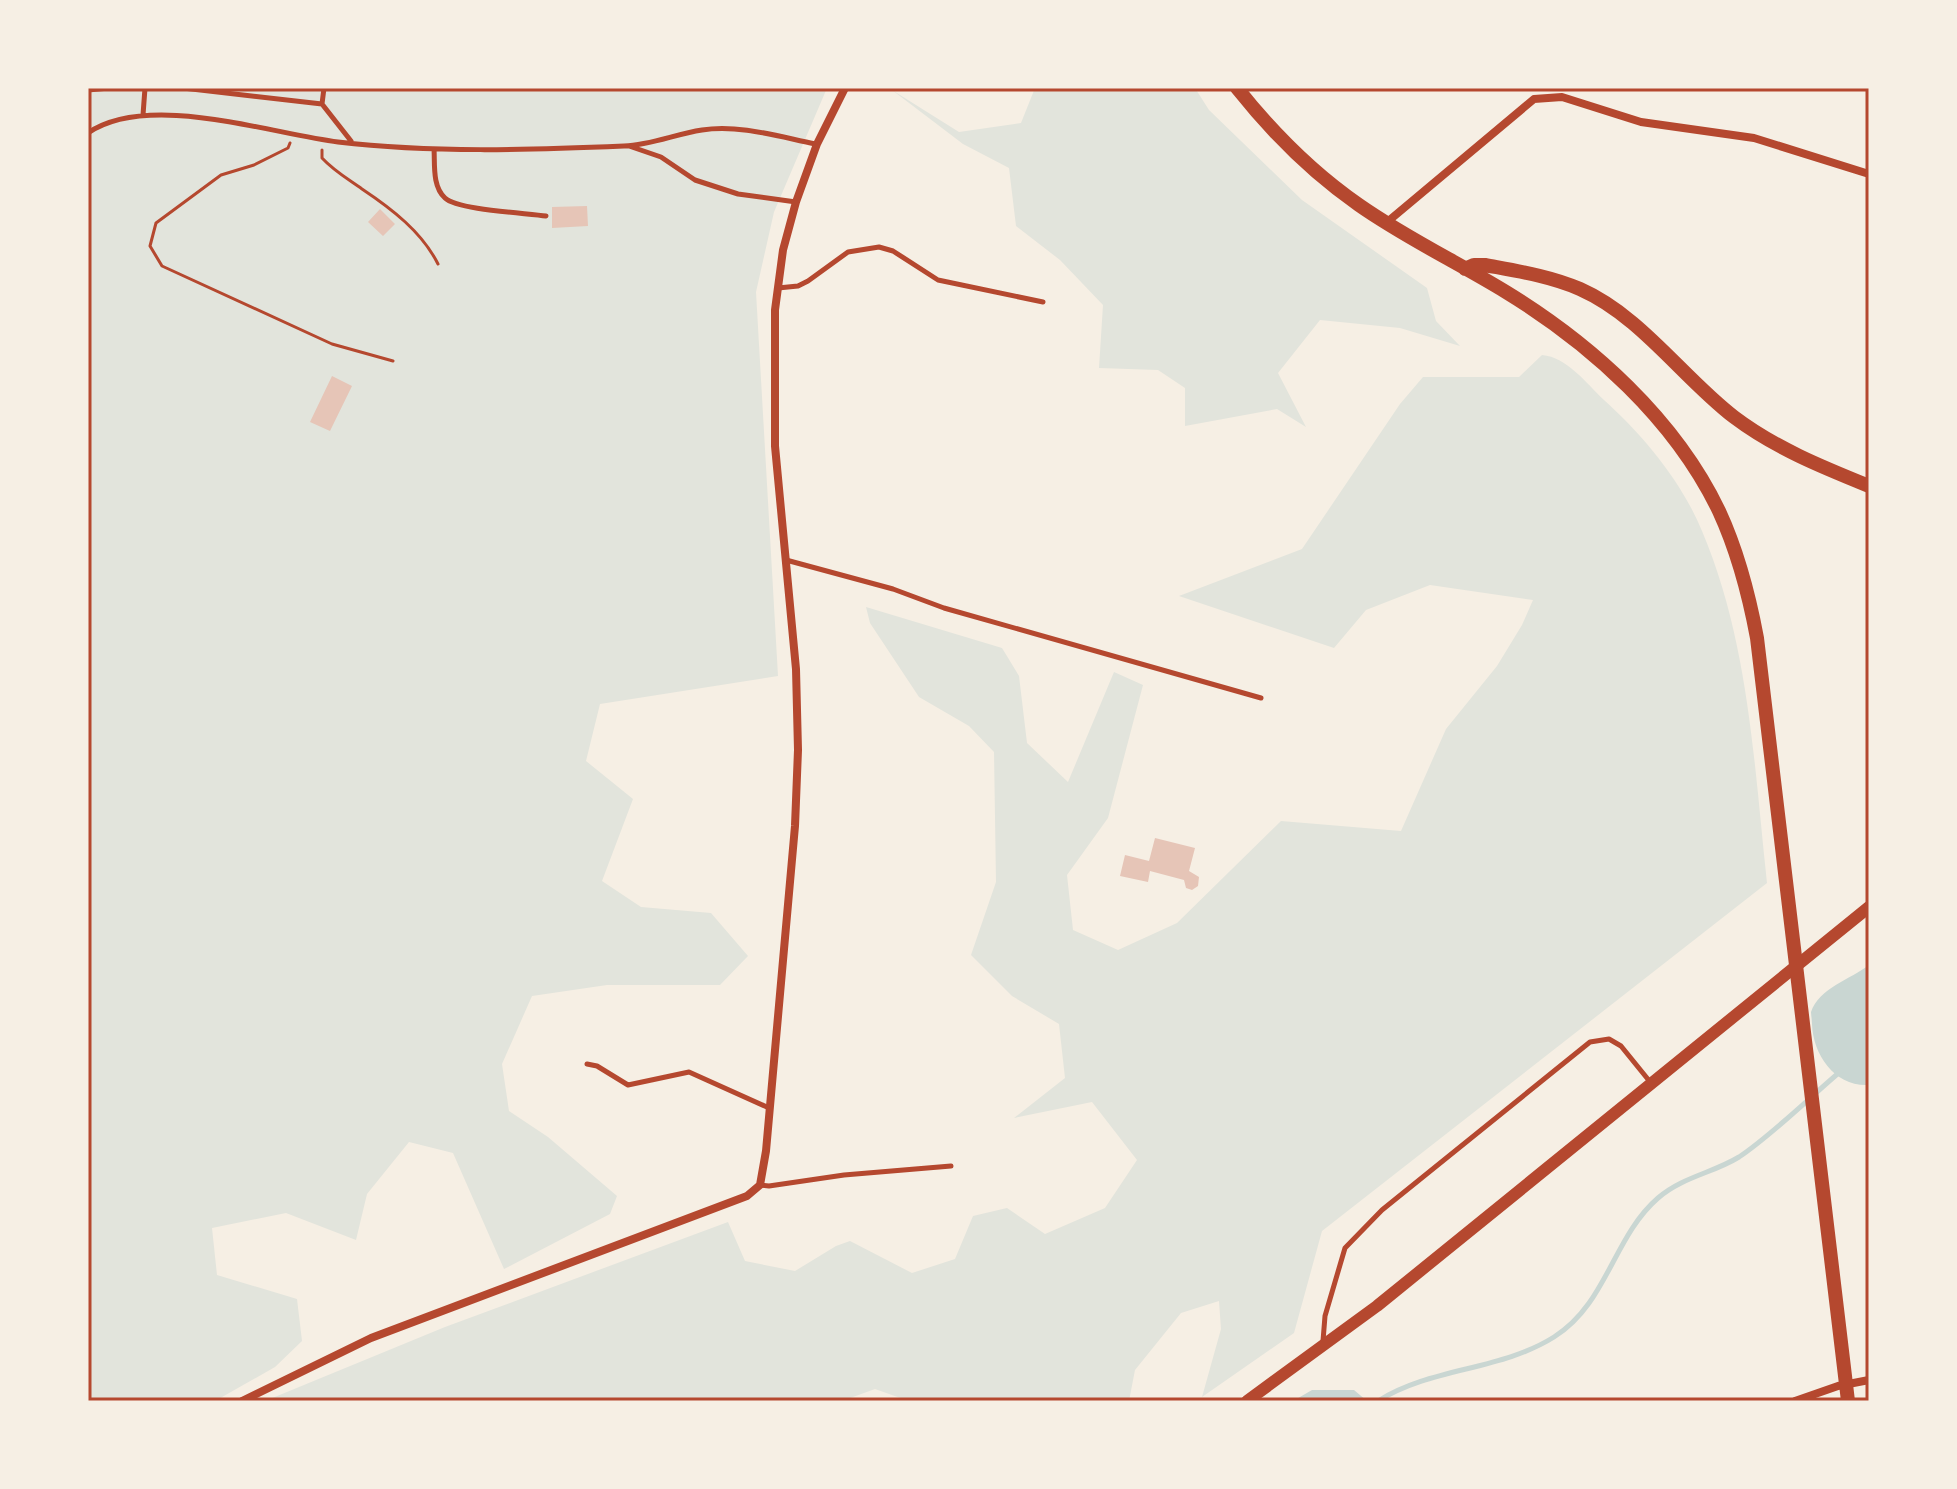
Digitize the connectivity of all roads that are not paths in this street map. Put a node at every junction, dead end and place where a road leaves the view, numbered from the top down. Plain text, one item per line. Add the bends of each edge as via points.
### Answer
1 (109, 88) edge
2 (145, 88) edge
3 (183, 88) edge
4 (324, 88) edge
5 (845, 88) edge
6 (1237, 88) edge
7 (1576, 88) edge
8 (88, 90) edge
9 (1575, 101) junction
10 (322, 104) junction
11 (143, 115) junction
12 (88, 133) edge
13 (351, 142) junction
14 (817, 144) junction
15 (628, 146) junction
16 (434, 149) junction
17 (1869, 174) edge
18 (796, 202) junction
19 (546, 216) dead end
20 (1386, 223) junction
21 (1465, 269) junction
22 (777, 288) junction
23 (1043, 302) dead end
24 (1869, 486) edge
25 (785, 560) junction
26 (1261, 698) dead end
27 (1869, 907) edge
28 (587, 1064) dead end
29 (1651, 1084) junction
30 (769, 1108) junction
31 (951, 1166) dead end
32 (760, 1185) junction
33 (1324, 1347) junction
34 (1869, 1380) edge
35 (242, 1401) edge
36 (1247, 1401) edge
37 (1795, 1401) edge
38 (1848, 1401) edge

1 - 8 lane
2 - 11 lane
3 - 10 lane
4 - 10 lane
5 - 14 street
6 - 20 main road via 1308,165
7 - 9 street
9 - 17 street via 1641,122 1754,138
9 - 20 street via 1534,99
10 - 13 lane
11 - 12 lane via 126,116
11 - 13 lane via 161,113
13 - 16 lane
14 - 15 lane via 731,129
14 - 18 street
15 - 16 lane
15 - 18 lane via 661,157 695,180 738,194
16 - 19 lane via 436,183 445,198 459,205
18 - 22 street
20 - 21 main road
21 - 24 main road via 1485,265 1588,293 1620,314 1747,427 1795,455
21 - 38 main road via 1547,318 1636,396 1709,492 1732,544 1760,658
22 - 23 lane via 808,281 848,252 879,247 938,280
22 - 25 street via 775,446
25 - 26 lane
25 - 30 street via 798,750
27 - 29 street
28 - 30 lane via 628,1085 689,1072
29 - 33 street
29 - 33 lane via 1621,1046 1609,1039 1590,1042 1382,1210 1345,1248 1322,1326
30 - 32 street
31 - 32 lane
32 - 35 street via 747,1196 371,1338
33 - 36 street
34 - 37 street

